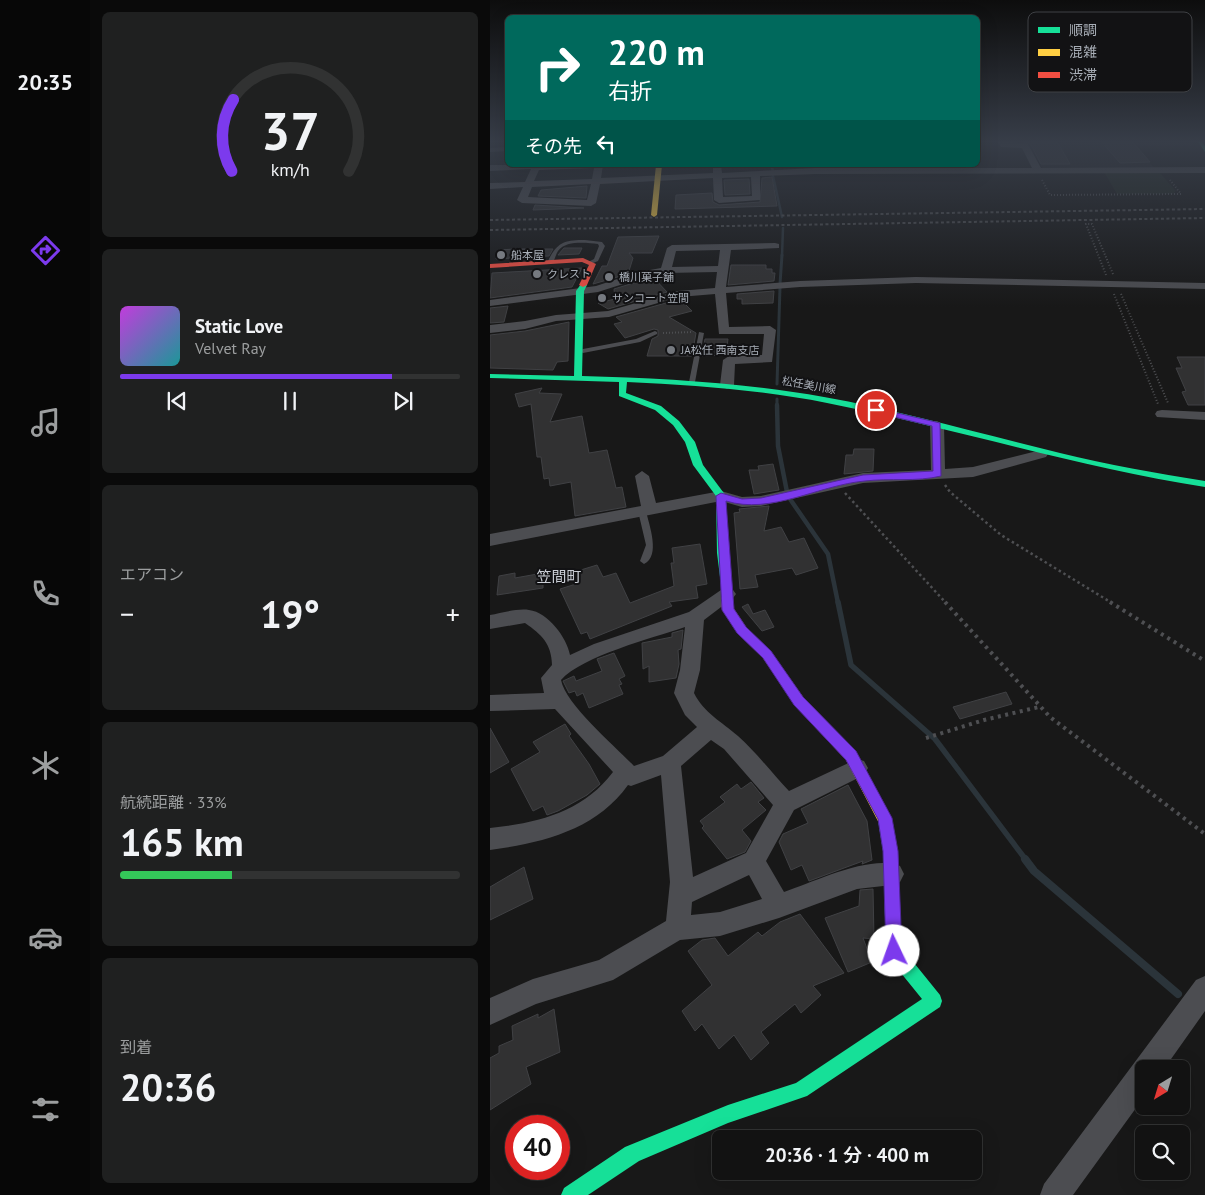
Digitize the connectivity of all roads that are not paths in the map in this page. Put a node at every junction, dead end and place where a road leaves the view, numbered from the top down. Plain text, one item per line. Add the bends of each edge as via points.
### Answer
1 (524, 196) edge
2 (593, 196) edge
3 (656, 196) edge
4 (719, 196) edge
5 (758, 196) edge
6 (654, 215) dead end
7 (775, 246) dead end
8 (726, 247) junction
9 (550, 261) junction
10 (591, 262) junction
11 (490, 266) edge
12 (723, 269) junction
13 (666, 270) junction
14 (1205, 286) edge
15 (720, 290) junction
16 (580, 292) junction
17 (490, 303) edge
18 (580, 316) junction
19 (490, 329) edge
20 (655, 333) road end
21 (701, 333) road end
22 (583, 351) dead end
23 (490, 376) edge
24 (578, 379) junction
25 (623, 380) junction
26 (692, 382) junction
27 (727, 385) junction
28 (1168, 414) road end
29 (1205, 416) edge
30 (937, 425) junction
31 (1041, 454) junction
32 (938, 474) junction
33 (642, 476) dead end
34 (1205, 484) edge
35 (721, 496) junction
36 (646, 510) junction
37 (490, 540) edge
38 (644, 561) dead end
39 (727, 594) junction
40 (695, 617) junction
41 (490, 622) edge
42 (561, 667) junction
43 (560, 701) junction
44 (490, 703) edge
45 (712, 728) junction
46 (670, 762) junction
47 (857, 768) junction
48 (626, 772) junction
49 (786, 803) junction
50 (490, 839) edge
51 (754, 861) junction
52 (892, 874) junction
53 (681, 895) junction
54 (779, 906) junction
55 (677, 928) junction
56 (1204, 991) edge
57 (490, 1012) edge
58 (1154, 1060) edge
59 (1135, 1086) edge
60 (571, 1195) edge
61 (1055, 1195) edge

1 - 2 street via 522,200 591,204
3 - 6 street
4 - 5 street via 720,202
7 - 8 street
8 - 12 street
8 - 13 street via 672,248
9 - 10 street
9 - 10 lane via 557,248 564,245 600,243 602,246 596,260
9 - 11 street
10 - 16 street via 593,266
12 - 13 street
12 - 15 street
13 - 16 street
14 - 15 street via 916,280
15 - 18 street via 678,294 616,312
15 - 27 street via 723,331 770,330 768,359 729,360
16 - 17 street
16 - 18 street
18 - 19 street
18 - 24 street
20 - 22 lane via 638,340
21 - 26 lane
23 - 24 street, 松任美川線
24 - 25 street, 松任美川線
25 - 26 street, 松任美川線
25 - 35 street via 622,394 658,408 684,431 698,465
26 - 27 street, 松任美川線
27 - 30 street, 松任美川線 via 826,400
28 - 29 street
30 - 31 street, 松任美川線
30 - 32 street
31 - 32 street via 973,472
31 - 34 street, 松任美川線 via 1119,471
32 - 35 street via 863,478 761,501 742,502
33 - 36 street
35 - 36 street
35 - 39 street
36 - 37 street
36 - 38 lane via 650,546
39 - 40 street
39 - 47 street via 728,610 742,630 767,655 799,701 851,756
40 - 42 street via 601,649
40 - 45 street via 690,670 684,693 692,709
41 - 42 street via 528,616 548,630 562,649
42 - 43 street via 551,678 554,693
43 - 44 street
43 - 48 street
45 - 46 street
45 - 49 street via 731,743
46 - 48 street via 631,776
46 - 53 street
47 - 49 street
47 - 52 street via 885,818
48 - 50 street via 608,795 584,812 518,836
49 - 51 street
51 - 53 street
51 - 54 street
52 - 54 street via 857,878
52 - 60 street via 894,951 934,1001 801,1090 728,1114 632,1154
53 - 55 street
54 - 55 street via 720,924
55 - 57 street via 604,971 533,992
56 - 58 street
59 - 61 street

